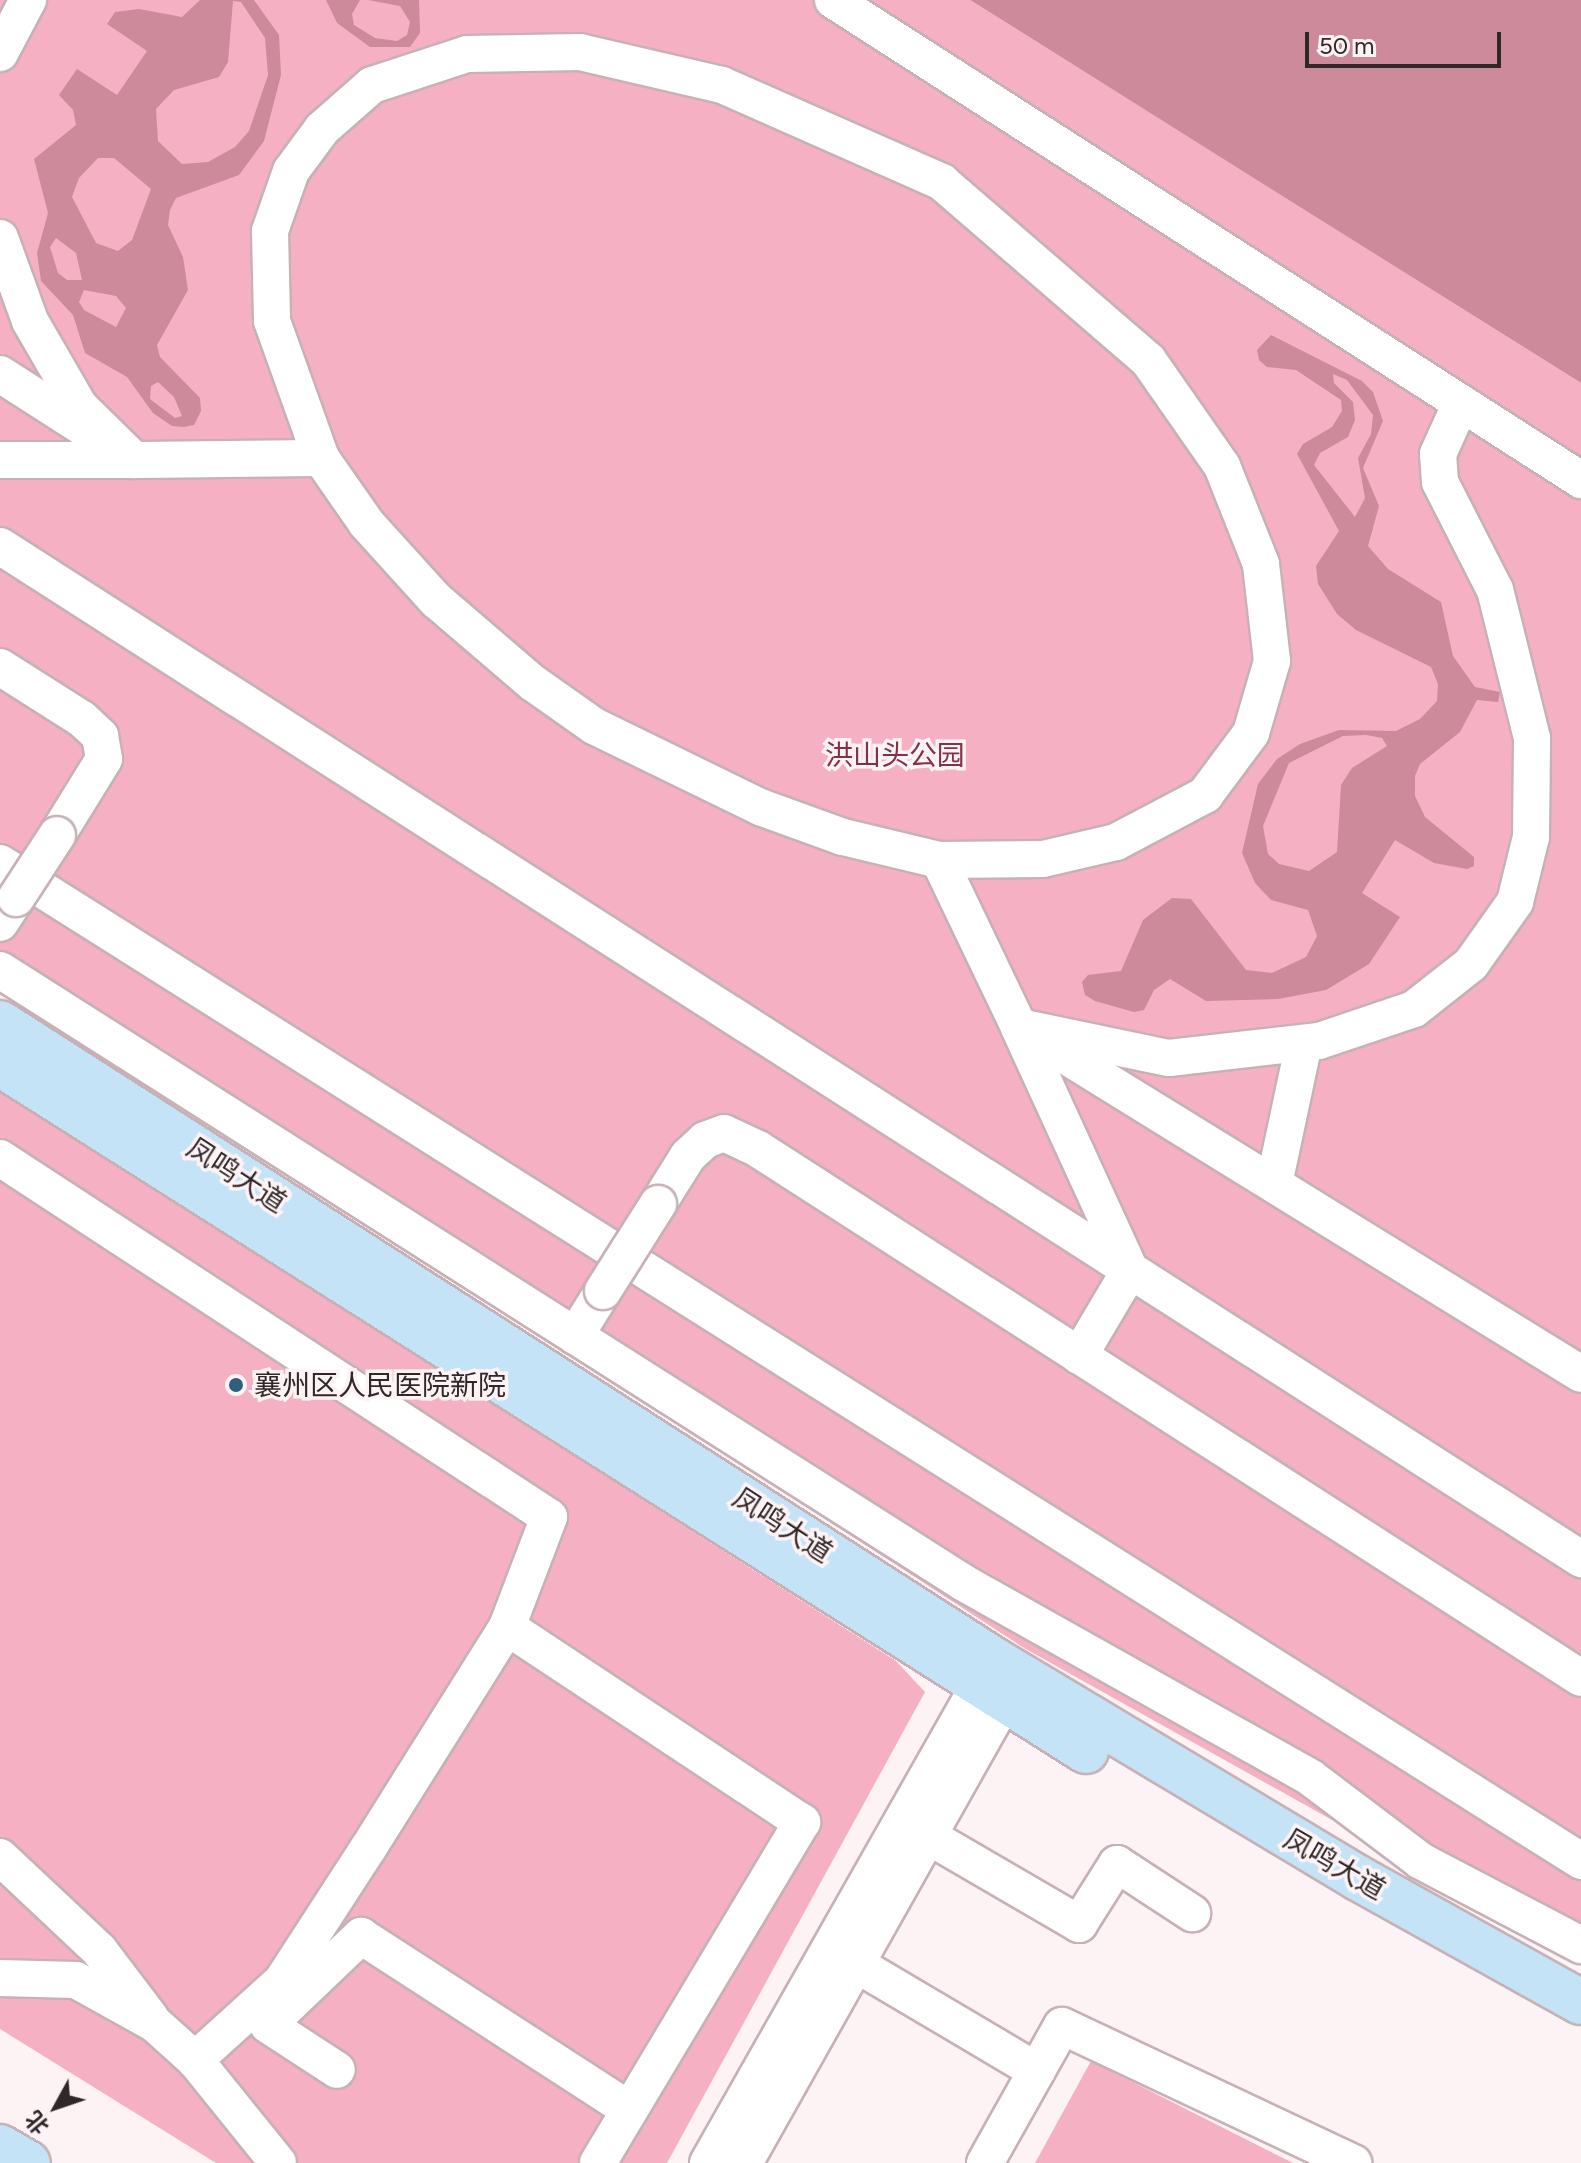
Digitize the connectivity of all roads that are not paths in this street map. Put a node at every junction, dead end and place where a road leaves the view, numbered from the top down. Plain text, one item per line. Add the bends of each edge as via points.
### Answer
1 (28, 0) edge
2 (833, 0) edge
3 (0, 53) edge
4 (0, 238) edge
5 (0, 374) edge
6 (1461, 403) junction
7 (321, 458) junction
8 (0, 460) edge
9 (134, 460) junction
10 (1581, 480) edge
11 (0, 546) edge
12 (0, 667) edge
13 (939, 860) junction
14 (0, 863) edge
15 (8, 911) edge
16 (0, 970) edge
17 (0, 1023) edge
18 (1019, 1027) junction
19 (1304, 1043) junction
20 (0, 1064) edge
21 (0, 1158) edge
22 (1274, 1184) junction
23 (1130, 1270) junction
24 (575, 1336) junction
25 (1079, 1356) junction
26 (1581, 1374) edge
27 (1581, 1559) edge
28 (507, 1627) junction
29 (1581, 1678) edge
30 (998, 1680) junction
31 (928, 1836) junction
32 (0, 1857) edge
33 (1581, 1861) edge
34 (1192, 1913) dead end
35 (1581, 1945) edge
36 (856, 1964) junction
37 (0, 1978) edge
38 (1581, 2002) edge
39 (155, 2024) junction
40 (268, 2025) junction
41 (1581, 2034) edge
42 (203, 2070) junction
43 (337, 2070) dead end
44 (1037, 2071) junction
45 (630, 2110) junction
46 (0, 2147) edge
47 (28, 2163) edge
48 (278, 2163) edge
49 (598, 2163) edge
50 (708, 2163) edge
51 (744, 2163) edge
52 (985, 2163) edge
53 (1353, 2163) edge

1 - 3 street
2 - 6 street
4 - 9 street via 30,321 79,406
5 - 9 street
6 - 10 street
6 - 19 street via 1438,454 1440,482 1495,590 1528,717 1531,837 1515,902 1471,964 1414,1009
7 - 9 street
7 - 13 street via 367,524 436,600 533,683 594,726 760,807 843,837
7 - 13 street via 272,321 270,231 291,171 322,129 372,85 467,54 580,52 722,85 942,182 1148,360 1222,466 1261,564 1272,661 1251,733 1205,795 1116,842 1043,859
8 - 9 street
11 - 23 street
12 - 15 street, bridge via 82,719 100,736 104,759
13 - 18 street
14 - 33 street
16 - 24 street
17 - 30 main road, 凤鸣大道
18 - 19 street via 1169,1058
18 - 22 street
18 - 23 street
19 - 22 street
20 - 30 main road, 凤鸣大道
21 - 28 street via 549,1517
22 - 26 street
23 - 25 street
23 - 27 street
24 - 25 street, bridge via 688,1156 724,1133 758,1149
24 - 35 street via 964,1583 1311,1778 1421,1861
25 - 29 street
28 - 42 street via 282,1981
28 - 45 street via 802,1822
30 - 31 street
30 - 38 main road, 凤鸣大道
30 - 41 main road, 凤鸣大道 via 1342,1904
30 - 50 street
31 - 34 street via 1079,1924 1117,1864
31 - 36 street
32 - 39 street via 99,1950
36 - 44 street
36 - 51 street
37 - 39 street via 76,1980
39 - 42 street
40 - 42 street
40 - 43 street
40 - 45 street via 361,1936
42 - 48 street
44 - 52 street
44 - 53 street via 1062,2026
45 - 49 street
46 - 47 main road

